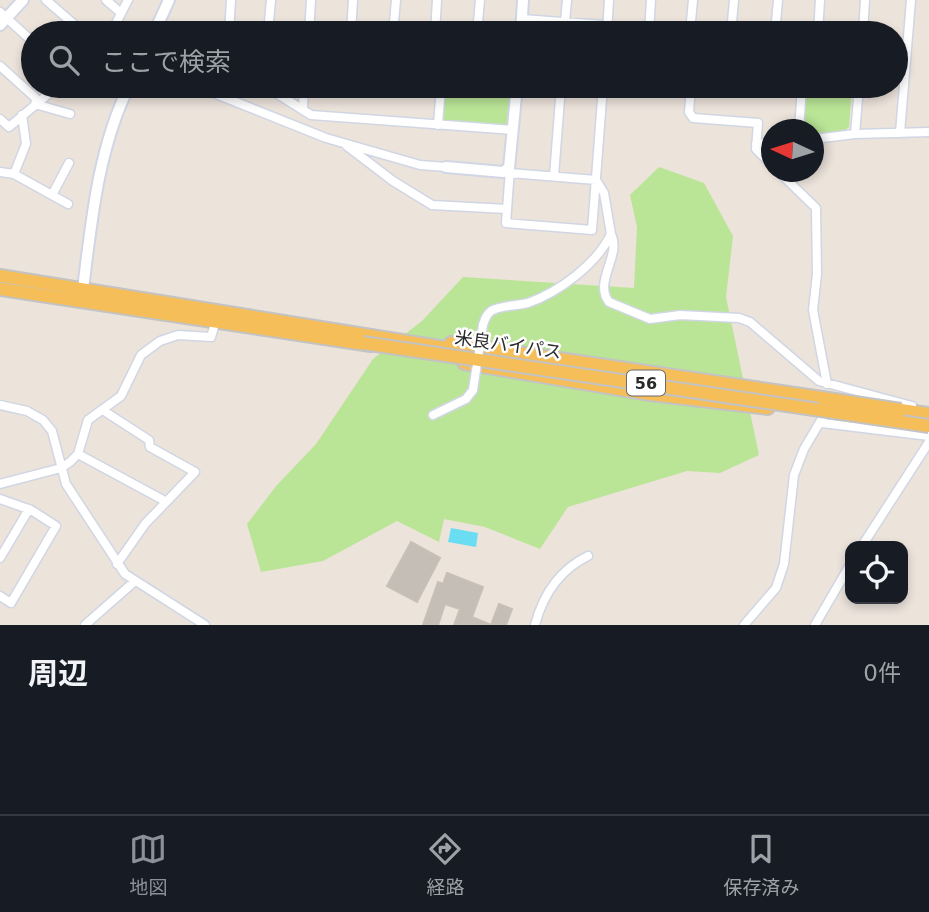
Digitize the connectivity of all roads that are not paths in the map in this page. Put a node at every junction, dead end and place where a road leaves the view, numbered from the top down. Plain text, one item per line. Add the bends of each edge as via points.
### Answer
1 (23, 0) edge
2 (46, 0) edge
3 (106, 0) edge
4 (128, 0) edge
5 (169, 0) edge
6 (231, 0) edge
7 (271, 0) edge
8 (311, 0) edge
9 (354, 0) edge
10 (396, 0) edge
11 (437, 0) edge
12 (480, 0) edge
13 (523, 0) edge
14 (567, 0) edge
15 (610, 0) edge
16 (651, 0) edge
17 (693, 0) edge
18 (734, 0) edge
19 (778, 0) edge
20 (820, 0) edge
21 (865, 0) edge
22 (911, 0) edge
23 (121, 13) junction
24 (2, 18) edge
25 (522, 19) joint
26 (70, 21) edge
27 (117, 21) edge
28 (159, 21) edge
29 (230, 21) edge
30 (269, 21) edge
31 (310, 21) edge
32 (352, 21) edge
33 (394, 21) edge
34 (436, 21) edge
35 (478, 21) edge
36 (544, 21) edge
37 (565, 21) edge
38 (608, 21) edge
39 (650, 21) edge
40 (691, 21) edge
41 (733, 21) edge
42 (776, 21) edge
43 (819, 21) edge
44 (864, 21) edge
45 (21, 33) edge
46 (908, 36) edge
47 (0, 66) edge
48 (21, 86) edge
49 (33, 98) edge
50 (42, 98) edge
51 (124, 98) edge
52 (223, 98) edge
53 (284, 98) edge
54 (304, 98) edge
55 (440, 98) edge
56 (516, 98) edge
57 (560, 98) edge
58 (602, 98) edge
59 (690, 98) edge
60 (801, 98) edge
61 (858, 98) edge
62 (903, 98) edge
63 (37, 102) junction
64 (303, 110) junction
65 (70, 114) dead end
66 (22, 115) junction
67 (0, 119) edge
68 (800, 119) edge
69 (438, 125) junction
70 (513, 131) junction
71 (929, 132) edge
72 (900, 133) junction
73 (855, 134) junction
74 (824, 138) edge
75 (342, 142) junction
76 (756, 144) junction
77 (761, 144) edge
78 (761, 154) edge
79 (511, 160) junction
80 (69, 163) dead end
81 (446, 167) joint
82 (0, 172) edge
83 (510, 173) junction
84 (14, 174) junction
85 (554, 176) junction
86 (596, 180) junction
87 (790, 182) edge
88 (52, 195) junction
89 (68, 204) dead end
90 (507, 209) junction
91 (611, 234) junction
92 (0, 276) edge
93 (0, 289) edge
94 (82, 295) junction
95 (216, 315) junction
96 (363, 338) junction
97 (827, 384) junction
98 (836, 387) junction
99 (0, 405) edge
100 (929, 408) edge
101 (104, 411) junction
102 (929, 414) edge
103 (433, 415) dead end
104 (818, 418) junction
105 (929, 425) edge
106 (929, 439) edge
107 (78, 454) junction
108 (61, 468) junction
109 (0, 484) edge
110 (0, 499) edge
111 (165, 501) junction
112 (29, 509) junction
113 (865, 541) edge
114 (587, 556) dead end
115 (0, 558) edge
116 (117, 564) junction
117 (845, 574) edge
118 (135, 581) junction
119 (0, 596) edge
120 (85, 625) edge
121 (205, 625) edge
122 (535, 625) edge
123 (744, 625) edge
124 (815, 625) edge

1 - 24 street
2 - 26 street
3 - 23 street
4 - 23 street
5 - 28 street
6 - 29 street
7 - 30 street
8 - 31 street
9 - 32 street
10 - 33 street
11 - 34 street
12 - 35 street
13 - 25 street
14 - 37 street
15 - 38 street
16 - 39 street
17 - 40 street
18 - 41 street
19 - 42 street
20 - 43 street
21 - 44 street
22 - 46 street
23 - 27 street
24 - 45 street
25 - 36 street
47 - 48 street
49 - 63 street
50 - 63 street
51 - 94 street via 102,162
52 - 75 street
53 - 64 street
54 - 64 street
55 - 69 street
56 - 70 street
57 - 85 street
58 - 86 street
59 - 76 street via 693,118 758,123
60 - 68 street
61 - 73 street
62 - 72 street
63 - 65 street
63 - 66 street
64 - 69 street via 312,115
66 - 67 street via 9,127
66 - 84 street via 26,144
69 - 70 street
70 - 79 street
71 - 72 street
72 - 73 street
73 - 74 street
75 - 81 street via 420,165
75 - 90 street via 432,205
76 - 77 street
76 - 78 street
79 - 81 street via 503,172
79 - 83 street
80 - 88 street
82 - 84 street
83 - 85 street
83 - 90 street
84 - 88 street
85 - 86 street
86 - 90 street via 592,230 506,223
86 - 91 street via 604,193
87 - 97 street via 817,208 813,310
88 - 89 street
91 - 97 street via 614,250 604,286 609,302 650,319 680,315 750,322
91 - 103 street, bridge via 598,255 546,295 486,316 473,390 467,399
92 - 94 main road, 56
93 - 94 main road, 56
94 - 95 main road, 米良バイパス / 56
95 - 96 main road, 米良バイパス / 56
95 - 101 street via 211,337 178,335 141,355 121,396
96 - 102 main road, bridge
96 - 104 main road via 585,384
96 - 105 main road, 米良バイパス / 56, bridge
96 - 105 main road, 米良バイパス / 56
97 - 98 street
98 - 100 street
98 - 104 street
99 - 108 street via 14,406 43,420 52,431
101 - 107 street via 88,420
101 - 111 street via 149,440 150,447 195,472
104 - 105 main road, bridge
104 - 106 street
104 - 123 street via 794,475 784,564 776,588
106 - 113 street
107 - 108 street
107 - 111 street
108 - 109 street
108 - 116 street via 66,484
110 - 112 street
111 - 116 street
112 - 115 street
112 - 119 street via 56,526 11,603
114 - 122 street via 554,583
116 - 118 street
117 - 124 street
118 - 120 street
118 - 121 street

